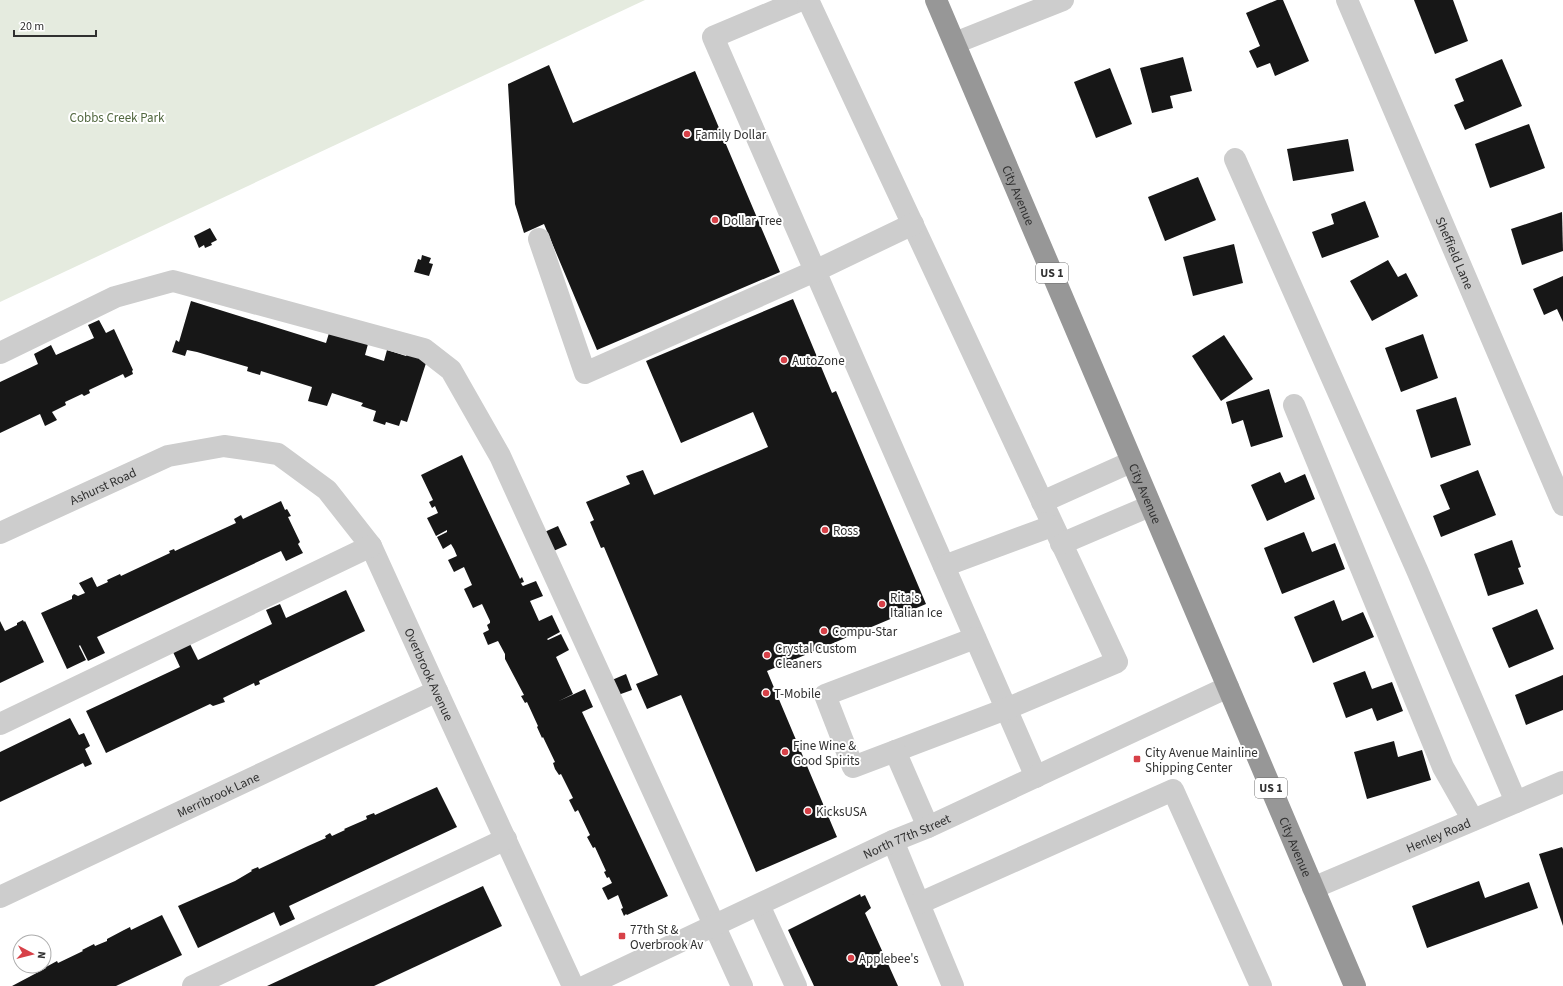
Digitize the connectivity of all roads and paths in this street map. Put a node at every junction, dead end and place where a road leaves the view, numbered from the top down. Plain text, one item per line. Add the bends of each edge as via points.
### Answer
1 (801, 0) edge
2 (808, 0) edge
3 (936, 0) edge
4 (1063, 0) edge
5 (1347, 0) edge
6 (955, 43) junction
7 (1235, 159) dead end
8 (913, 224) junction
9 (539, 239) dead end
10 (815, 271) junction
11 (0, 353) edge
12 (1294, 405) dead end
13 (208, 449) joint
14 (1131, 462) junction
15 (1042, 502) junction
16 (1563, 505) edge
17 (1150, 506) junction
18 (0, 533) edge
19 (1056, 535) junction
20 (371, 546) junction
21 (944, 566) junction
22 (975, 638) junction
23 (1228, 688) junction
24 (436, 691) junction
25 (1006, 709) junction
26 (0, 724) edge
27 (895, 751) junction
28 (1036, 777) junction
29 (1563, 782) edge
30 (1516, 802) junction
31 (1473, 820) junction
32 (928, 827) junction
33 (506, 839) junction
34 (893, 841) junction
35 (1314, 888) junction
36 (0, 897) edge
37 (920, 903) junction
38 (759, 905) junction
39 (714, 927) junction
40 (193, 986) edge
41 (573, 986) edge
42 (586, 986) edge
43 (742, 986) edge
44 (796, 986) edge
45 (953, 986) edge
46 (1262, 986) edge
47 (1355, 986) edge

1 - 10 street via 713,37
2 - 8 street
3 - 6 highway, City Avenue / US 1
4 - 6 street
5 - 16 street, Sheffield Lane
6 - 14 highway, City Avenue / US 1
7 - 30 street via 1417,570
8 - 10 street
8 - 15 street
9 - 10 street via 585,373
10 - 21 street
11 - 39 street via 114,297 172,281 424,349 451,370 500,456
12 - 31 street via 1443,767
13 - 18 street, Ashurst Road via 168,456
13 - 20 street, Overbrook Avenue via 224,446 278,454 327,490
14 - 15 street
14 - 17 highway, City Avenue / US 1
15 - 19 street
17 - 19 street
17 - 23 highway, City Avenue / US 1
19 - 21 street
19 - 25 street via 1117,662
20 - 24 street, Overbrook Avenue
20 - 26 street
21 - 22 street
22 - 25 street
22 - 27 street via 825,695 853,767
23 - 28 street, North 77th Street
23 - 35 highway, City Avenue / US 1
24 - 33 street, Overbrook Avenue
24 - 36 street, Merribrook Lane
25 - 27 street
25 - 28 street
27 - 32 street
28 - 32 street, North 77th Street
29 - 30 street, Henley Road
30 - 31 street, Henley Road
31 - 35 street, Henley Road
32 - 34 street, North 77th Street
33 - 40 street
33 - 41 street, Overbrook Avenue
34 - 37 street
34 - 38 street, North 77th Street
35 - 47 highway, City Avenue / US 1
37 - 45 street
37 - 46 street via 1173,790
38 - 39 street, North 77th Street
38 - 44 street
39 - 42 street, North 77th Street
39 - 43 street

